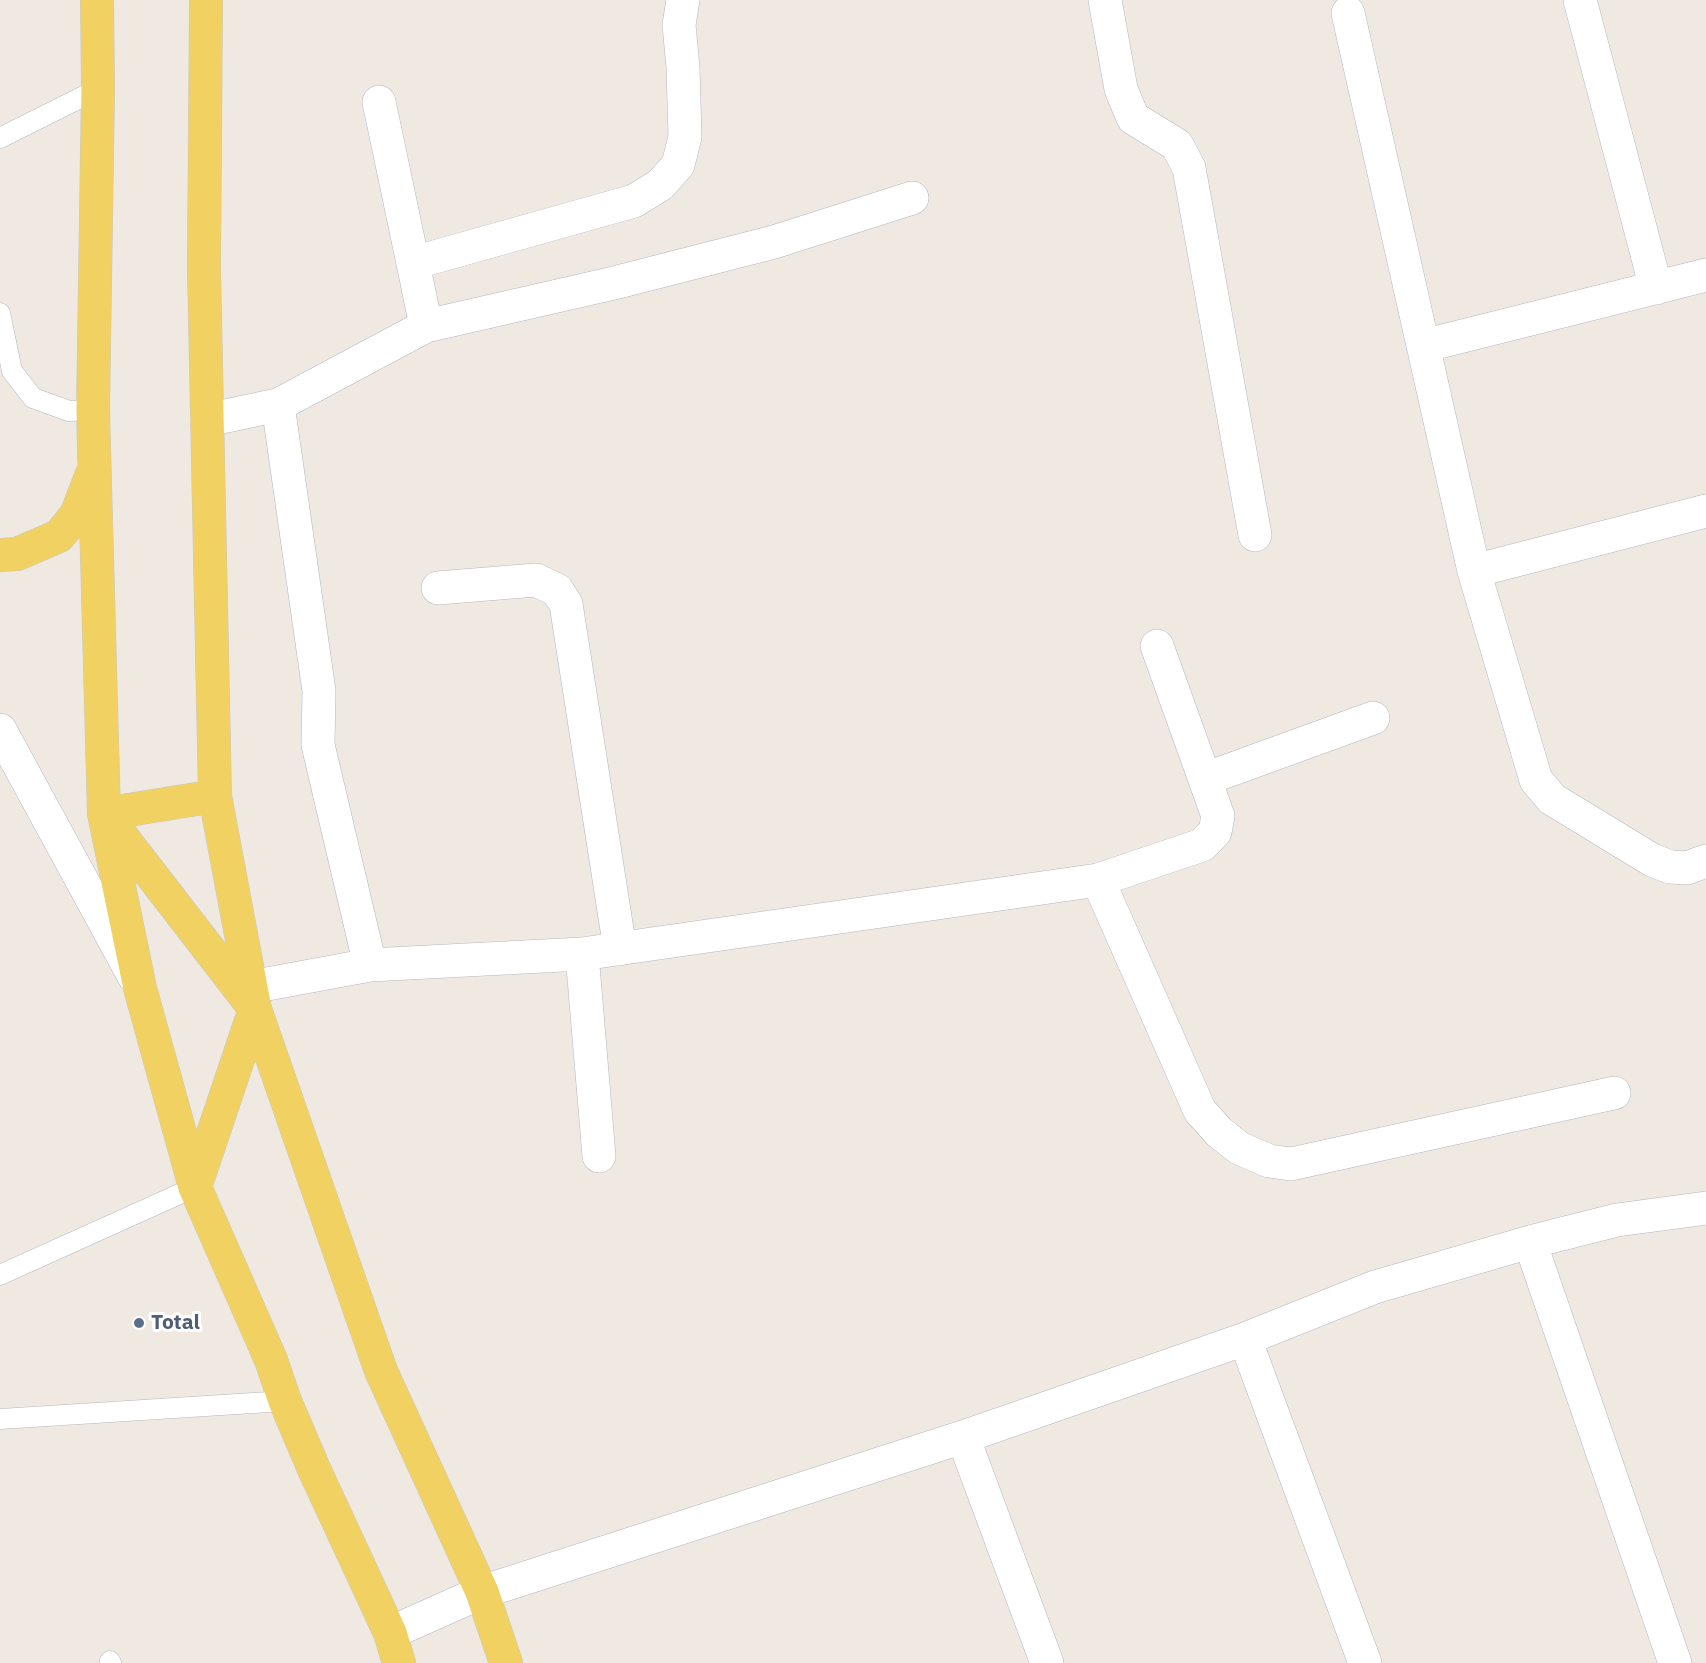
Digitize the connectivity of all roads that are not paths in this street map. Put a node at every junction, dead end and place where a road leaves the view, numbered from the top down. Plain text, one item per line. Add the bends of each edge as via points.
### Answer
1 (97, 0) edge
2 (206, 0) edge
3 (683, 0) edge
4 (1105, 0) edge
5 (1580, 0) edge
6 (1348, 13) dead end
7 (98, 89) junction
8 (379, 102) dead end
9 (0, 138) edge
10 (912, 198) dead end
11 (413, 263) junction
12 (1706, 275) edge
13 (1656, 288) junction
14 (0, 313) edge
15 (426, 326) junction
16 (1422, 346) junction
17 (5, 360) edge
18 (278, 405) junction
19 (93, 410) junction
20 (207, 420) junction
21 (95, 466) junction
22 (1706, 512) edge
23 (1255, 535) dead end
24 (0, 555) edge
25 (1474, 571) junction
26 (438, 588) dead end
27 (1157, 646) dead end
28 (1373, 718) dead end
29 (0, 730) edge
30 (1205, 779) junction
31 (215, 796) junction
32 (104, 814) junction
33 (1706, 861) edge
34 (1098, 880) junction
35 (620, 949) junction
36 (582, 954) junction
37 (370, 965) junction
38 (140, 988) junction
39 (253, 998) junction
40 (1614, 1093) dead end
41 (599, 1156) dead end
42 (195, 1187) junction
43 (1706, 1208) edge
44 (1530, 1242) junction
45 (0, 1275) edge
46 (1245, 1339) junction
47 (285, 1401) junction
48 (0, 1419) edge
49 (963, 1437) junction
50 (482, 1592) junction
51 (395, 1648) edge
52 (506, 1663) edge
53 (1047, 1663) edge
54 (1365, 1663) edge
55 (1675, 1663) edge

1 - 7 main road
2 - 20 main road
3 - 11 street via 679,25 685,136 678,165 660,185 634,201
4 - 23 street via 1121,89 1133,118 1177,145 1189,168
5 - 13 street
6 - 16 street
7 - 9 lane
7 - 19 main road
8 - 11 street
10 - 15 street via 774,242
11 - 15 street
12 - 13 street
13 - 16 street
14 - 17 lane
15 - 18 street
16 - 25 street
17 - 19 lane via 33,398 69,411
18 - 20 street
18 - 37 street via 319,691 318,745
19 - 21 main road
20 - 31 main road
21 - 24 main road via 76,514 59,536 17,554
21 - 32 main road
22 - 25 street
25 - 33 street via 1536,780 1552,798 1652,860 1687,868
26 - 35 street via 536,580 557,590 566,604
27 - 30 street
28 - 30 street
29 - 38 street
30 - 34 street via 1218,816 1215,832 1202,845
31 - 32 main road
31 - 39 main road
32 - 38 main road
32 - 39 main road
34 - 35 street
34 - 40 street via 1200,1111 1239,1148 1269,1161 1292,1164
35 - 36 street
36 - 37 street
36 - 41 street
37 - 39 street
38 - 42 main road
39 - 42 main road
39 - 50 main road via 381,1371
42 - 45 lane
42 - 47 main road
43 - 44 street via 1617,1220
44 - 46 street via 1375,1287
44 - 55 street
46 - 49 street
46 - 54 street
47 - 48 lane
47 - 51 main road
49 - 50 street
49 - 53 street
50 - 51 street
50 - 52 main road

